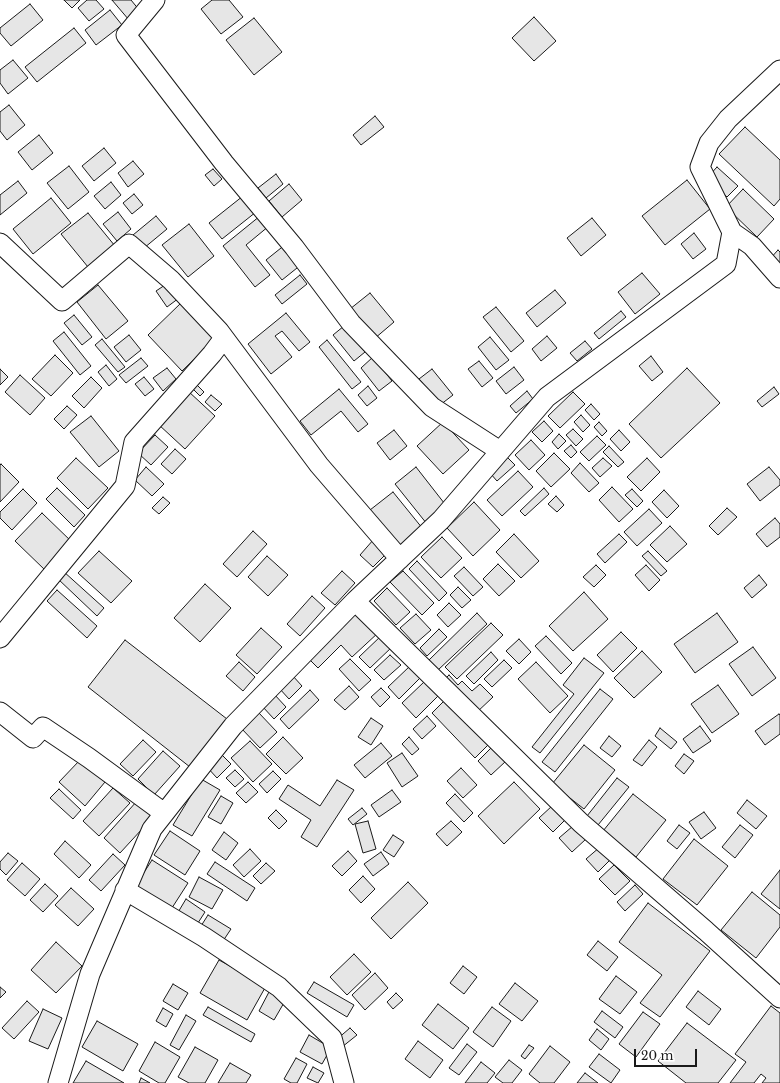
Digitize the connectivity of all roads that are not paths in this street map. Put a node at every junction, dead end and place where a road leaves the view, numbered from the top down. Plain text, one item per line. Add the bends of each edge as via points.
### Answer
1 (155, 0) edge
2 (780, 70) edge
3 (732, 232) junction
4 (0, 243) edge
5 (780, 278) edge
6 (224, 338) junction
7 (500, 451) junction
8 (400, 559) junction
9 (355, 601) junction
10 (0, 638) edge
11 (0, 712) edge
12 (164, 813) junction
13 (126, 890) junction
14 (780, 998) edge
15 (58, 1083) edge
16 (344, 1083) edge

1 - 7 street via 126,35 351,323 432,407
2 - 3 street via 728,119 709,143 700,166
3 - 5 street via 752,246
3 - 7 street via 726,264 547,397
4 - 6 street via 62,302 129,244 171,280
6 - 8 street via 319,465
6 - 10 street via 134,442 126,486
7 - 8 street via 441,520
8 - 9 street
9 - 12 street via 233,726
9 - 14 street via 581,823
11 - 12 street via 33,738 43,727
12 - 13 street via 152,829
13 - 15 street via 90,974
13 - 16 street via 204,937 279,987 332,1038

